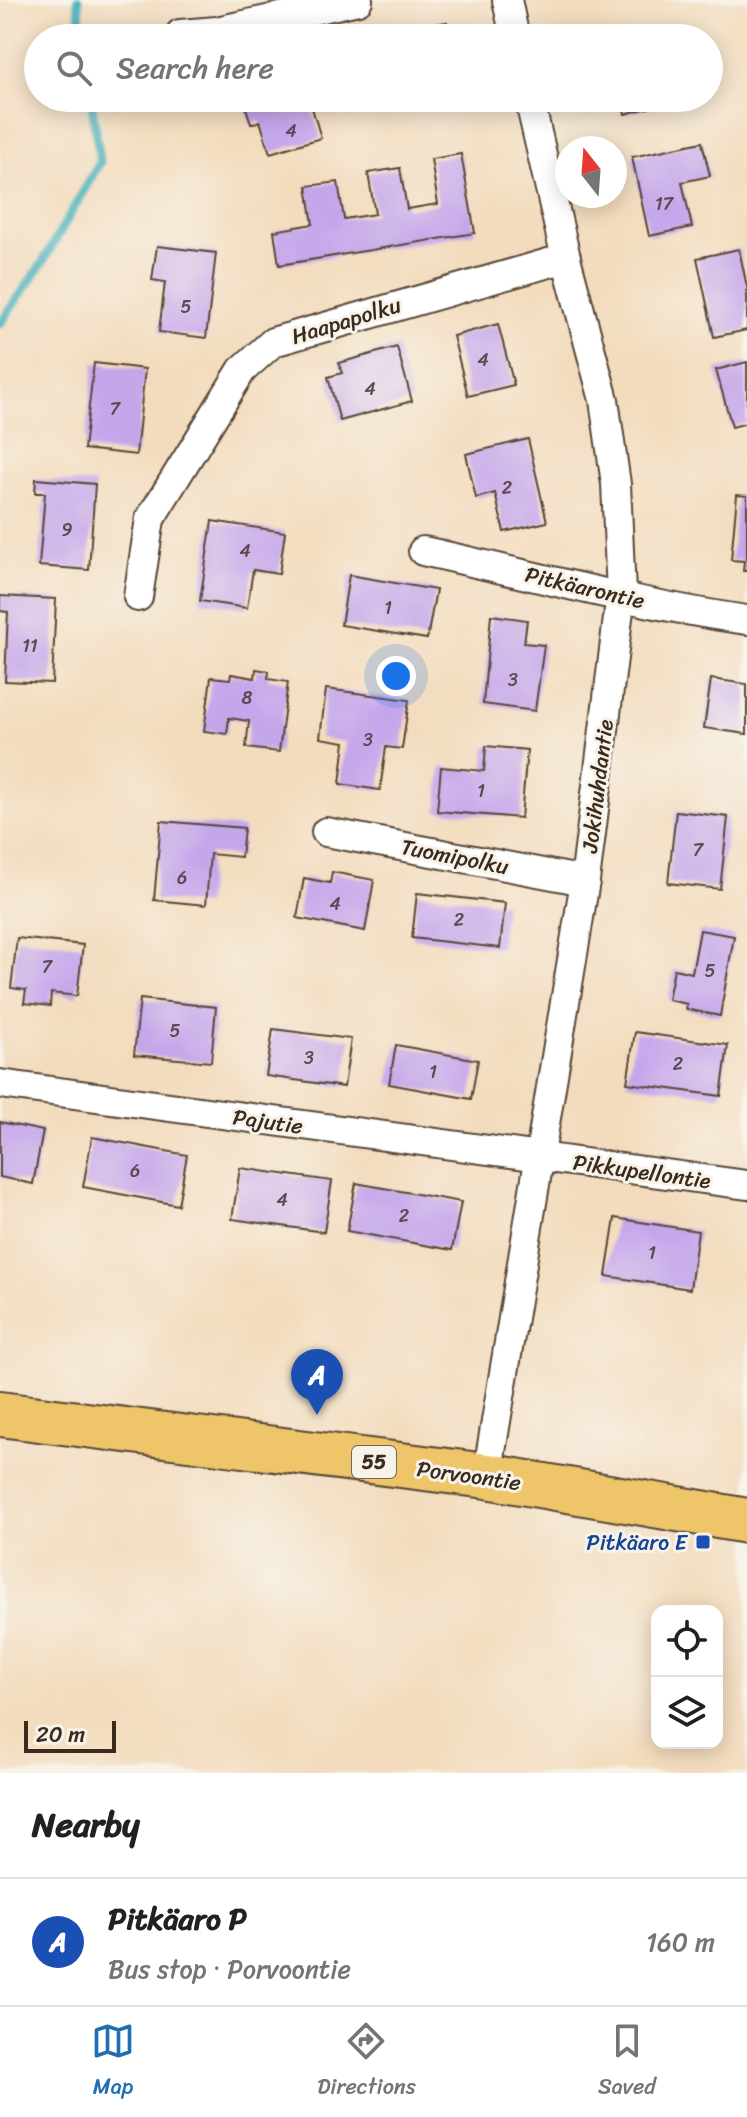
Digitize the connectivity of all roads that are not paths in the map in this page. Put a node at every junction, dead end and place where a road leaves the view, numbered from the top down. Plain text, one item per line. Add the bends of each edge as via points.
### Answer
1 (358, 0) edge
2 (507, 0) edge
3 (249, 24) edge
4 (512, 24) edge
5 (532, 112) edge
6 (566, 258) junction
7 (423, 551) dead end
8 (621, 594) junction
9 (138, 597) dead end
10 (747, 620) edge
11 (326, 832) dead end
12 (585, 881) junction
13 (0, 1084) edge
14 (537, 1157) junction
15 (747, 1185) edge
16 (0, 1414) edge
17 (487, 1476) junction
18 (747, 1521) edge

1 - 3 street
2 - 4 street
5 - 6 street, Jokihuhdantie
6 - 8 street, Jokihuhdantie via 604,400 616,484
6 - 9 street, Haapapolku via 273,342 242,370 150,519
7 - 8 street, Pitkäarontie
8 - 10 street, Pitkäarontie via 680,611
8 - 12 street, Jokihuhdantie
11 - 12 street, Tuomipolku
12 - 14 street, Jokihuhdantie
13 - 14 street, Pajutie
14 - 15 street, Pikkupellontie
14 - 17 street, Jokihuhdantie
16 - 17 main road, Porvoontie / 55
17 - 18 main road, Porvoontie / 55

